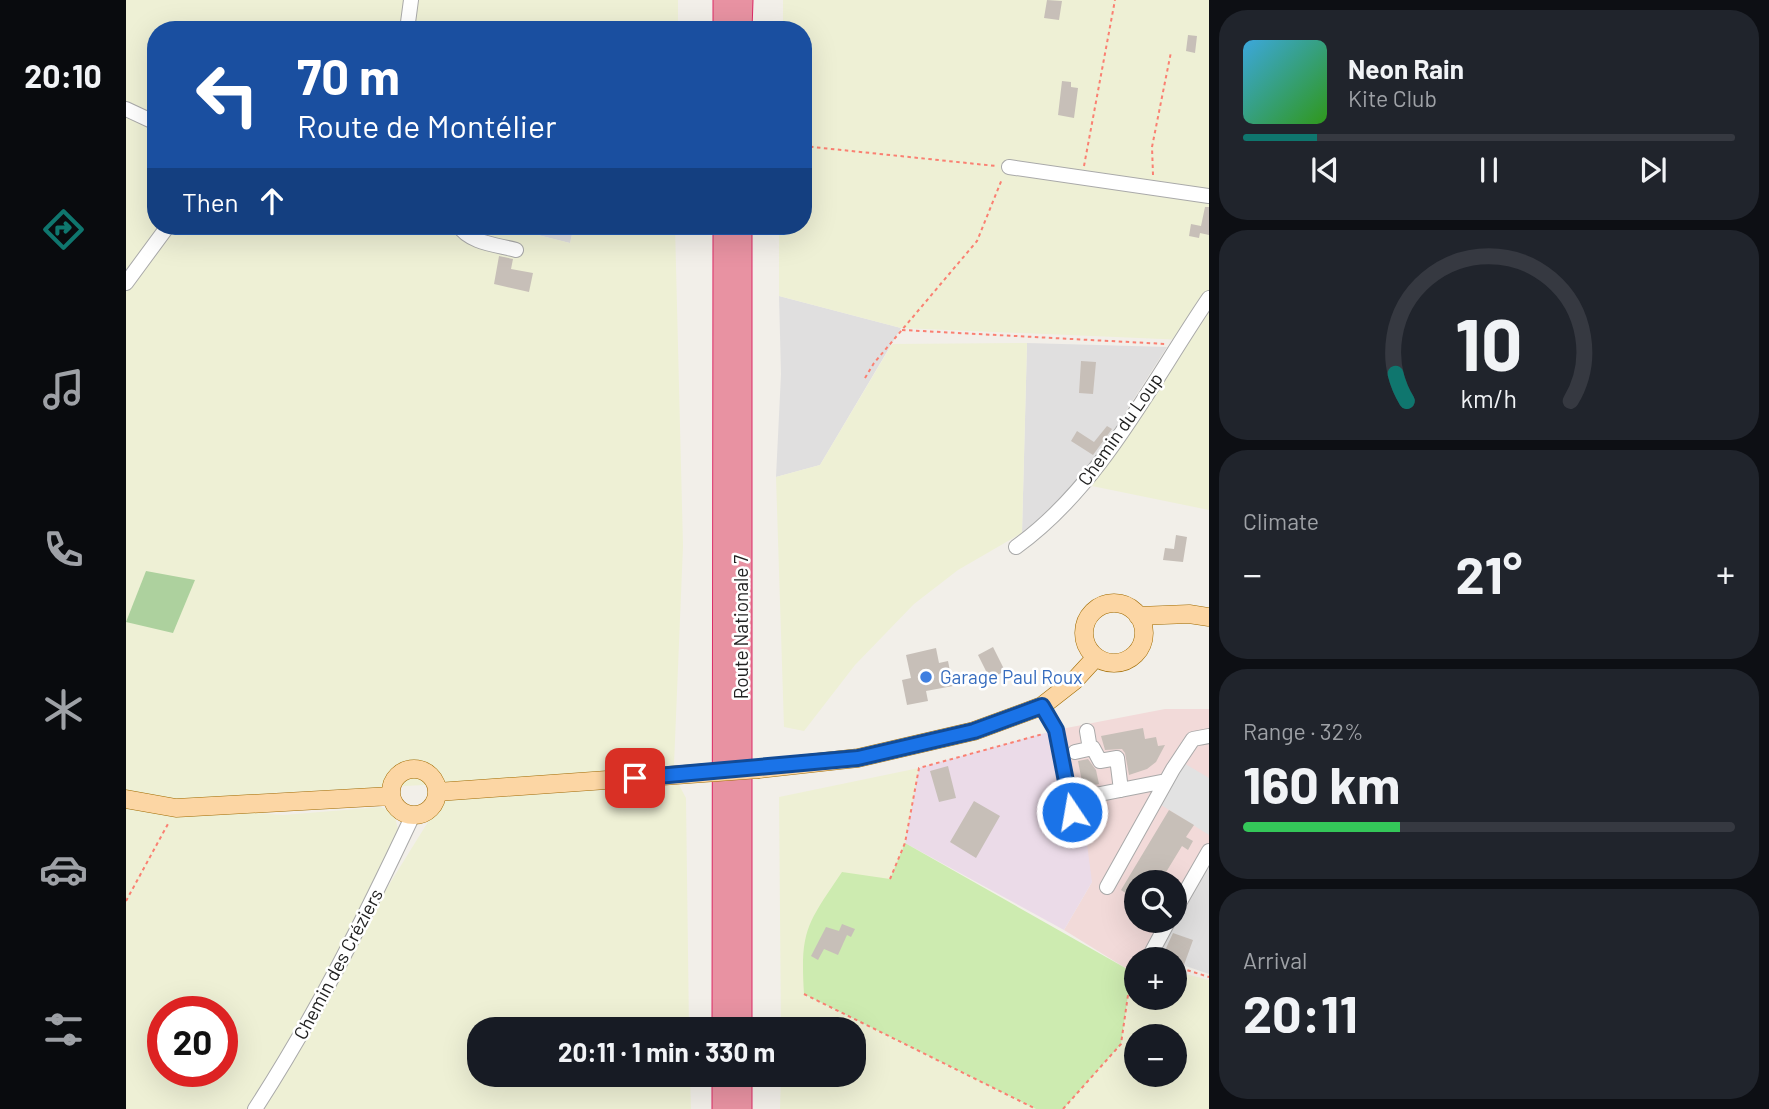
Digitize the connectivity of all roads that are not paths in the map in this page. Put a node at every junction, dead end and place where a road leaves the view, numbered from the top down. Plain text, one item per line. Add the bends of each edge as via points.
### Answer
1 (411, 0) edge
2 (724, 0) edge
3 (741, 0) edge
4 (408, 21) edge
5 (724, 21) edge
6 (741, 21) edge
7 (126, 109) edge
8 (147, 119) edge
9 (1009, 167) road end
10 (1209, 196) edge
11 (161, 235) edge
12 (467, 235) edge
13 (724, 235) edge
14 (741, 235) edge
15 (516, 250) dead end
16 (126, 283) edge
17 (1209, 299) edge
18 (1016, 547) dead end
19 (1138, 616) junction
20 (1209, 617) edge
21 (1096, 657) junction
22 (1042, 706) junction
23 (1087, 732) dead end
24 (1209, 736) edge
25 (1166, 782) junction
26 (1121, 790) junction
27 (438, 792) junction
28 (391, 796) junction
29 (1090, 796) dead end
30 (126, 799) edge
31 (1072, 812) dead end
32 (413, 815) junction
33 (1209, 851) edge
34 (1107, 887) dead end
35 (1187, 889) edge
36 (723, 1017) edge
37 (741, 1017) edge
38 (723, 1087) edge
39 (741, 1087) edge
40 (255, 1109) edge
41 (723, 1109) edge
42 (741, 1109) edge

1 - 4 street
2 - 5 highway
3 - 6 highway
7 - 8 street
9 - 10 street
11 - 16 street
12 - 15 street
13 - 36 highway, Route Nationale 7
14 - 37 highway, Route Nationale 7
17 - 18 street, Chemin du Loup via 1083,484 1040,530
19 - 20 main road
19 - 21 main road via 1143,639 1133,656 1115,663
19 - 21 main road via 1118,603 1091,614 1085,642
21 - 22 main road
22 - 27 main road, bridge via 974,731 820,763
22 - 31 street via 1056,730
23 - 26 street via 1082,750 1096,751 1100,761 1117,758
24 - 25 street via 1193,739
25 - 26 street
25 - 34 street
26 - 29 street
27 - 28 main road via 427,772 412,769 398,775
27 - 32 main road via 433,806
28 - 30 main road via 176,808
28 - 32 main road via 399,809
32 - 40 street, Chemin des Créziers via 352,946
33 - 35 street
38 - 41 highway
39 - 42 highway

